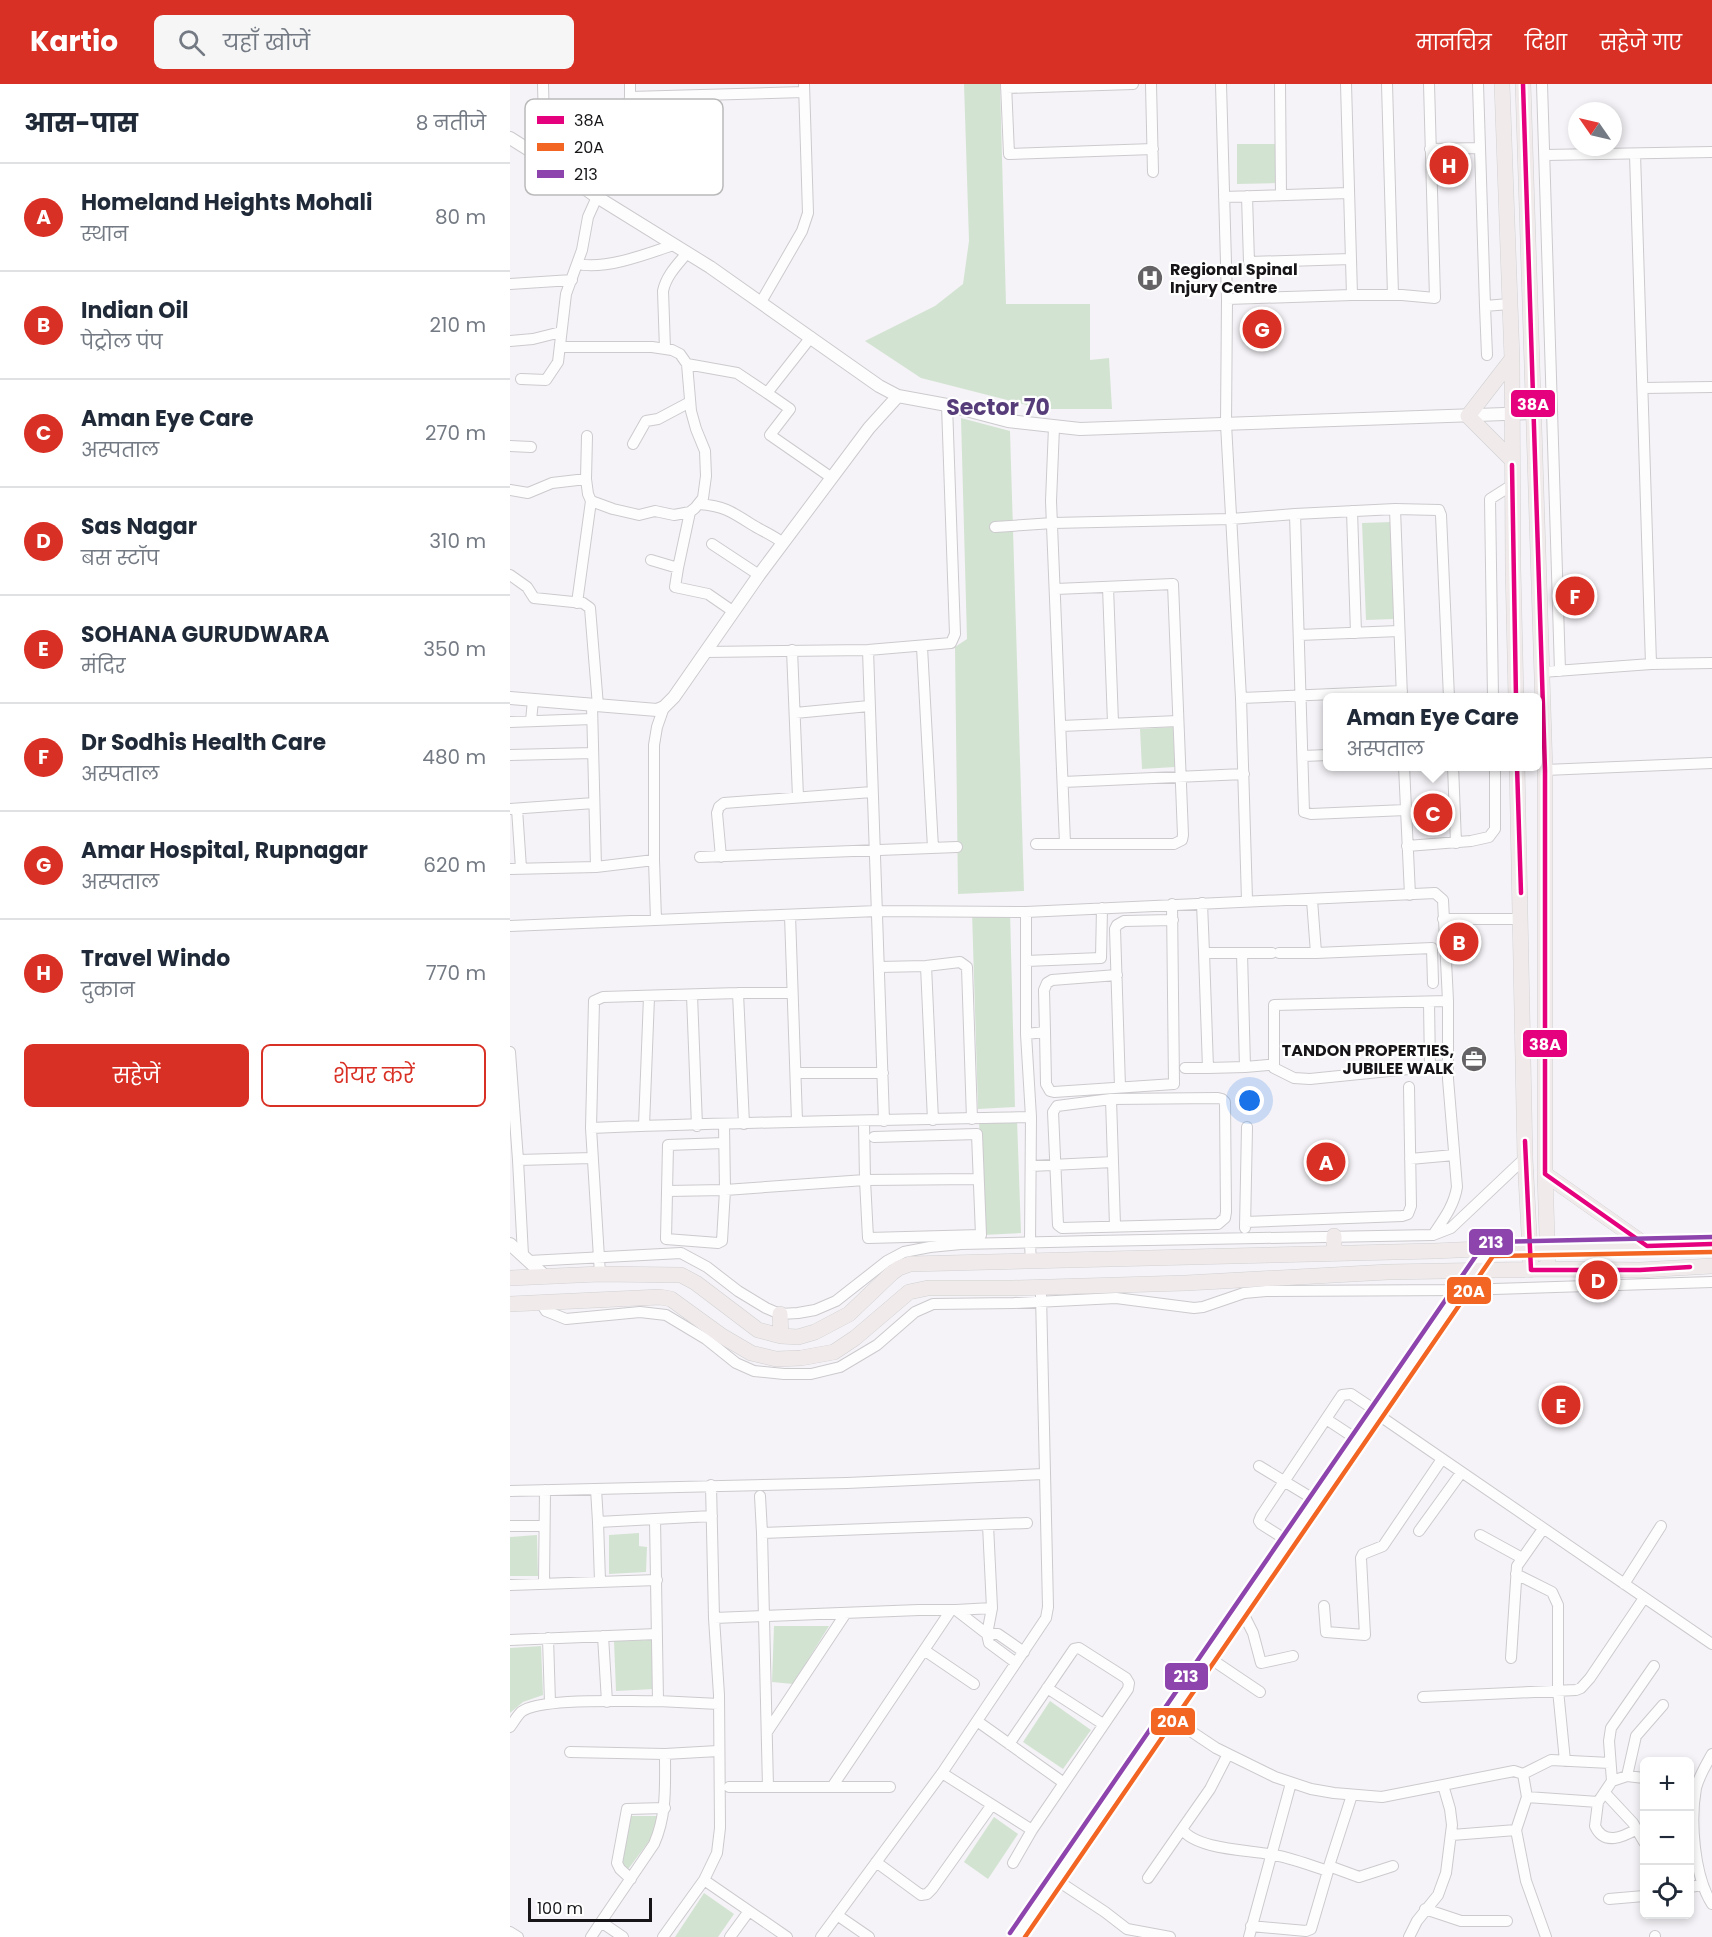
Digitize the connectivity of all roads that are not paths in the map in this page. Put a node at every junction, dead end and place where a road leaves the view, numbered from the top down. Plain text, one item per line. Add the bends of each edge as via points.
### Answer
1 (543, 84) edge
2 (630, 84) edge
3 (1133, 84) edge
4 (1151, 84) edge
5 (1221, 84) edge
6 (1280, 84) edge
7 (1346, 84) edge
8 (1387, 84) edge
9 (1428, 84) edge
10 (1478, 84) edge
11 (1502, 84) edge
12 (1523, 84) edge
13 (1542, 84) edge
14 (1072, 85) edge
15 (1006, 86) edge
16 (804, 88) edge
17 (723, 89) edge
18 (630, 97) joint
19 (543, 99) edge
20 (510, 138) edge
21 (525, 147) edge
22 (1430, 148) junction
23 (1480, 148) junction
24 (1153, 149) junction
25 (1712, 152) edge
26 (1635, 154) junction
27 (1545, 155) junction
28 (1153, 172) dead end
29 (1349, 193) junction
30 (594, 195) edge
31 (1281, 195) junction
32 (1247, 196) junction
33 (597, 197) junction
34 (1224, 197) junction
35 (673, 245) junction
36 (687, 253) junction
37 (1351, 259) junction
38 (578, 264) junction
39 (572, 280) junction
40 (510, 284) edge
41 (1352, 295) junction
42 (1393, 295) junction
43 (1227, 299) junction
44 (761, 302) junction
45 (1509, 304) junction
46 (1485, 306) junction
47 (561, 332) junction
48 (811, 337) junction
49 (510, 341) edge
50 (561, 347) junction
51 (666, 349) junction
52 (1487, 355) dead end
53 (1512, 359) junction
54 (687, 364) junction
55 (521, 379) dead end
56 (1712, 387) edge
57 (1643, 388) junction
58 (767, 393) junction
59 (898, 396) junction
60 (690, 402) junction
61 (947, 405) junction
62 (1534, 413) junction
63 (1512, 414) junction
64 (1468, 416) junction
65 (1226, 424) junction
66 (1054, 427) junction
67 (586, 436) dead end
68 (633, 444) dead end
69 (510, 446) edge
70 (531, 447) dead end
71 (1512, 460) junction
72 (832, 478) junction
73 (586, 479) junction
74 (1512, 485) junction
75 (510, 490) edge
76 (591, 501) junction
77 (699, 504) junction
78 (1395, 509) junction
79 (1352, 511) junction
80 (690, 512) junction
81 (1295, 513) junction
82 (1231, 519) junction
83 (1053, 523) junction
84 (995, 527) dead end
85 (783, 543) junction
86 (712, 544) dead end
87 (651, 560) dead end
88 (678, 568) junction
89 (510, 575) edge
90 (759, 575) junction
91 (1108, 587) junction
92 (1056, 589) junction
93 (577, 603) junction
94 (734, 612) junction
95 (1400, 631) junction
96 (1356, 633) junction
97 (1299, 635) junction
98 (922, 647) junction
99 (792, 650) junction
100 (868, 650) junction
101 (705, 652) junction
102 (1712, 663) edge
103 (1651, 664) junction
104 (1560, 671) junction
105 (1542, 672) junction
106 (1402, 693) edge
107 (1449, 693) edge
108 (1493, 693) edge
109 (1516, 693) edge
110 (1301, 695) junction
111 (1323, 695) edge
112 (1241, 698) junction
113 (510, 699) edge
114 (533, 700) junction
115 (595, 706) junction
116 (869, 706) junction
117 (664, 707) junction
118 (795, 712) junction
119 (592, 720) junction
120 (531, 721) junction
121 (1178, 721) junction
122 (510, 722) edge
123 (1113, 723) junction
124 (1060, 726) junction
125 (593, 753) junction
126 (510, 755) edge
127 (1323, 755) edge
128 (1303, 756) junction
129 (1712, 763) edge
130 (1545, 770) junction
131 (1404, 771) edge
132 (1453, 771) edge
133 (1494, 771) edge
134 (1517, 771) edge
135 (1244, 774) junction
136 (1180, 777) junction
137 (1063, 782) junction
138 (872, 792) junction
139 (798, 797) junction
140 (594, 803) junction
141 (514, 809) edge
142 (1406, 810) junction
143 (1065, 843) junction
144 (1456, 843) junction
145 (1036, 844) dead end
146 (1407, 846) junction
147 (957, 847) dead end
148 (933, 848) junction
149 (874, 850) junction
150 (700, 857) dead end
151 (721, 857) junction
152 (654, 860) junction
153 (596, 867) junction
154 (516, 868) edge
155 (1410, 895) junction
156 (1247, 900) junction
157 (1312, 900) junction
158 (1202, 903) junction
159 (1172, 904) junction
160 (1102, 908) junction
161 (877, 911) junction
162 (1026, 912) junction
163 (790, 915) junction
164 (1443, 919) junction
165 (1521, 919) junction
166 (656, 920) junction
167 (1173, 920) junction
168 (510, 926) edge
169 (1204, 953) junction
170 (1242, 953) junction
171 (1316, 953) junction
172 (1026, 961) junction
173 (926, 966) junction
174 (879, 967) junction
175 (1117, 975) junction
176 (1433, 983) dead end
177 (738, 993) junction
178 (792, 993) junction
179 (692, 994) junction
180 (649, 997) junction
181 (1438, 1001) junction
182 (1045, 1032) junction
183 (1026, 1034) junction
184 (510, 1052) edge
185 (1268, 1065) dead end
186 (1448, 1065) junction
187 (1245, 1067) junction
188 (1432, 1067) junction
189 (1185, 1068) dead end
190 (1208, 1068) junction
191 (883, 1072) junction
192 (796, 1073) junction
193 (1120, 1087) junction
194 (1409, 1088) dead end
195 (1111, 1099) junction
196 (1031, 1118) junction
197 (972, 1119) junction
198 (884, 1120) junction
199 (933, 1120) junction
200 (797, 1121) junction
201 (864, 1122) junction
202 (724, 1124) junction
203 (744, 1124) junction
204 (644, 1126) junction
205 (698, 1126) junction
206 (1247, 1127) dead end
207 (591, 1128) junction
208 (874, 1137) dead end
209 (724, 1143) junction
210 (1454, 1155) junction
211 (592, 1158) junction
212 (1525, 1158) junction
213 (1410, 1159) junction
214 (518, 1160) junction
215 (1113, 1162) junction
216 (1031, 1166) junction
217 (1056, 1166) junction
218 (1545, 1174) junction
219 (978, 1179) junction
220 (865, 1180) junction
221 (725, 1190) junction
222 (667, 1191) junction
223 (1245, 1222) junction
224 (1259, 1222) junction
225 (1115, 1226) junction
226 (1433, 1235) junction
227 (1334, 1236) junction
228 (1245, 1238) junction
229 (1259, 1238) junction
230 (510, 1244) edge
231 (1030, 1244) junction
232 (1712, 1244) edge
233 (1546, 1246) junction
234 (1647, 1246) junction
235 (1529, 1247) junction
236 (1489, 1249) junction
237 (1434, 1251) junction
238 (1334, 1253) junction
239 (599, 1257) junction
240 (526, 1258) junction
241 (1031, 1262) junction
242 (1712, 1266) edge
243 (1548, 1269) junction
244 (1475, 1270) junction
245 (1531, 1270) junction
246 (892, 1273) junction
247 (600, 1274) junction
248 (546, 1277) junction
249 (510, 1278) edge
250 (1712, 1282) edge
251 (1461, 1290) junction
252 (909, 1292) junction
253 (1041, 1294) junction
254 (510, 1304) edge
255 (610, 1307) junction
256 (780, 1314) junction
257 (781, 1336) junction
258 (1377, 1413) junction
259 (1326, 1419) junction
260 (1358, 1440) junction
261 (1442, 1459) junction
262 (1259, 1467) dead end
263 (1461, 1473) junction
264 (1044, 1474) junction
265 (1285, 1482) junction
266 (711, 1485) junction
267 (596, 1489) junction
268 (545, 1490) junction
269 (510, 1491) edge
270 (760, 1496) dead end
271 (1315, 1500) junction
272 (712, 1516) junction
273 (655, 1519) junction
274 (598, 1522) junction
275 (1027, 1523) dead end
276 (988, 1525) junction
277 (510, 1526) edge
278 (544, 1526) junction
279 (1661, 1526) dead end
280 (1543, 1529) junction
281 (1419, 1531) dead end
282 (762, 1533) junction
283 (1480, 1535) dead end
284 (1288, 1541) junction
285 (1522, 1558) junction
286 (1516, 1574) junction
287 (657, 1580) junction
288 (600, 1581) junction
289 (544, 1584) junction
290 (1624, 1584) junction
291 (510, 1585) edge
292 (1644, 1598) junction
293 (1323, 1606) dead end
294 (992, 1608) junction
295 (1241, 1609) junction
296 (953, 1610) junction
297 (846, 1613) junction
298 (763, 1616) junction
299 (714, 1618) junction
300 (657, 1634) junction
301 (987, 1634) junction
302 (603, 1636) junction
303 (548, 1638) junction
304 (510, 1640) edge
305 (1712, 1644) edge
306 (924, 1650) junction
307 (1024, 1652) junction
308 (1293, 1656) dead end
309 (1208, 1657) junction
310 (1511, 1658) dead end
311 (1016, 1663) junction
312 (1654, 1666) dead end
313 (974, 1684) dead end
314 (1047, 1688) junction
315 (1557, 1690) junction
316 (1260, 1692) dead end
317 (1424, 1697) dead end
318 (658, 1701) junction
319 (607, 1702) junction
320 (550, 1703) junction
321 (719, 1704) junction
322 (1663, 1705) dead end
323 (1168, 1716) junction
324 (977, 1721) junction
325 (1103, 1724) junction
326 (510, 1727) edge
327 (766, 1732) junction
328 (1009, 1744) junction
329 (718, 1751) junction
330 (570, 1752) dead end
331 (665, 1754) junction
332 (1228, 1754) junction
333 (1712, 1754) edge
334 (1565, 1761) junction
335 (1610, 1763) junction
336 (942, 1773) junction
337 (1523, 1774) junction
338 (1628, 1776) junction
339 (1640, 1778) edge
340 (1612, 1781) junction
341 (1064, 1783) junction
342 (1291, 1783) junction
343 (1443, 1785) junction
344 (890, 1786) dead end
345 (729, 1787) dead end
346 (768, 1787) junction
347 (832, 1787) junction
348 (1694, 1787) edge
349 (1605, 1793) junction
350 (1352, 1795) junction
351 (1527, 1797) junction
352 (1598, 1802) junction
353 (991, 1806) junction
354 (664, 1808) junction
355 (1182, 1829) junction
356 (1637, 1829) junction
357 (1032, 1830) junction
358 (1516, 1830) junction
359 (1452, 1835) junction
360 (1640, 1835) edge
361 (1694, 1847) edge
362 (1270, 1854) junction
363 (876, 1862) junction
364 (1013, 1863) dead end
365 (1393, 1866) dead end
366 (1329, 1869) junction
367 (1148, 1878) dead end
368 (630, 1879) junction
369 (704, 1880) junction
370 (1055, 1880) junction
371 (1702, 1885) junction
372 (1694, 1886) edge
373 (1640, 1896) edge
374 (1609, 1899) dead end
375 (1712, 1904) edge
376 (1425, 1909) junction
377 (748, 1911) junction
378 (837, 1914) junction
379 (1507, 1921) dead end
380 (601, 1922) junction
381 (1250, 1931) edge
382 (510, 1932) edge
383 (1286, 1933) edge
384 (518, 1937) edge
385 (591, 1937) edge
386 (623, 1937) edge
387 (663, 1937) edge
388 (730, 1937) edge
389 (787, 1937) edge
390 (821, 1937) edge
391 (869, 1937) edge
392 (1016, 1937) edge
393 (1170, 1937) edge
394 (1409, 1937) edge
395 (1546, 1937) edge

1 - 19 street
2 - 18 street
3 - 14 street
4 - 24 street
5 - 34 street
6 - 31 street
7 - 29 street
8 - 42 street
9 - 22 street
10 - 23 street
11 - 45 main road
12 - 62 main road
13 - 27 street
14 - 15 street
15 - 24 street via 1009,154
16 - 17 street
16 - 44 street via 810,205 802,231
17 - 18 street
20 - 21 street
22 - 23 street
22 - 42 street via 1435,298
23 - 46 street
24 - 28 street
25 - 26 street
26 - 27 street
26 - 57 street
27 - 104 street
29 - 31 street
29 - 37 street
30 - 33 street
31 - 32 street
32 - 34 street
32 - 37 street via 1249,262
33 - 35 street
33 - 38 street
34 - 43 street
35 - 36 street
35 - 38 street via 602,265
36 - 44 street
36 - 51 street via 664,284
37 - 41 street
38 - 39 street
39 - 40 street
39 - 47 street
41 - 42 street
41 - 43 street
43 - 65 street
44 - 48 street
45 - 46 street
45 - 53 main road
46 - 52 street
47 - 49 street
47 - 50 street
48 - 58 street
48 - 59 street
50 - 51 street
50 - 55 street via 558,362 546,380
51 - 54 street via 680,354
53 - 63 main road
53 - 64 main road
54 - 58 street via 737,373
54 - 60 street
56 - 57 street
57 - 103 street
58 - 72 street via 790,409 770,435
59 - 61 street
59 - 72 street
60 - 68 street via 646,421
60 - 77 street via 706,459 705,489
61 - 66 street via 989,417
61 - 98 street via 955,634 951,643
62 - 63 street
62 - 105 main road
63 - 64 street
63 - 71 main road
64 - 65 street
64 - 71 main road
65 - 66 street
65 - 82 street
66 - 83 street
67 - 73 street
69 - 70 street
71 - 74 main road
72 - 85 street
73 - 75 street via 552,483 528,493
73 - 76 street
74 - 108 street via 1490,499
74 - 109 main road
76 - 80 street via 639,515 655,511
76 - 93 street
77 - 80 street
77 - 85 street via 725,508
78 - 79 street
78 - 95 street
78 - 107 street via 1434,508 1441,512
79 - 81 street
79 - 96 street
80 - 88 street
81 - 82 street
81 - 97 street
82 - 83 street
82 - 112 street
83 - 84 street
83 - 92 street
85 - 90 street
86 - 90 street
87 - 88 street
88 - 94 street via 675,587 708,594
89 - 93 street via 527,587 534,598
90 - 94 street
91 - 92 street
91 - 121 street via 1173,585
91 - 123 street
92 - 124 street
93 - 115 street via 587,604 591,614
94 - 101 street
95 - 96 street
95 - 106 street
96 - 97 street
97 - 110 street
98 - 100 street
98 - 148 street
99 - 100 street
99 - 101 street
99 - 118 street
100 - 116 street
101 - 117 street
102 - 103 street
103 - 104 street
104 - 105 street
105 - 130 main road
110 - 111 street
110 - 112 street
110 - 128 street
112 - 135 street
113 - 114 street
114 - 115 street
114 - 120 street
115 - 117 street via 657,710
115 - 119 street
116 - 118 street
116 - 138 street
117 - 152 street via 655,736
118 - 139 street
119 - 120 street
119 - 125 street
120 - 122 street
121 - 123 street
121 - 136 street
123 - 124 street
124 - 137 street
125 - 126 street
125 - 140 street
127 - 128 street
128 - 142 street via 1306,814
129 - 130 street
130 - 218 main road
131 - 142 street
132 - 144 street
133 - 144 street via 1495,829 1489,837
134 - 165 main road
135 - 136 street
135 - 156 street
136 - 137 street
136 - 143 street via 1183,835 1178,843
137 - 143 street
138 - 139 street
138 - 149 street
139 - 151 street via 724,803 717,813
140 - 141 street
140 - 153 street
141 - 154 street
142 - 146 street
143 - 145 street
144 - 146 street
146 - 155 street
147 - 148 street
148 - 149 street
149 - 151 street
149 - 161 street
150 - 151 street
152 - 153 street
152 - 166 street
153 - 154 street
155 - 157 street
155 - 164 street via 1440,895
156 - 157 street
156 - 158 street
157 - 171 street
158 - 159 street
158 - 169 street
159 - 160 street
159 - 167 street
160 - 162 street
160 - 172 street via 1101,958
161 - 162 street
161 - 163 street
161 - 174 street
162 - 172 street
163 - 166 street
163 - 178 street
164 - 165 street
164 - 181 street
165 - 212 main road
166 - 168 street
167 - 175 street via 1124,921 1117,925
167 - 193 street via 1174,1084
169 - 170 street
169 - 190 street
170 - 171 street
170 - 187 street
171 - 176 street via 1432,948
172 - 183 street
173 - 174 street
173 - 197 street via 960,962 967,967
173 - 199 street
174 - 191 street
175 - 182 street via 1047,983
175 - 193 street
177 - 178 street
177 - 179 street
177 - 203 street
178 - 192 street
179 - 180 street
179 - 205 street
180 - 204 street
180 - 207 street via 603,997 594,1001
181 - 186 street
181 - 188 street
181 - 188 street via 1274,1005 1274,1068 1294,1078
182 - 183 street
182 - 193 street via 1046,1084 1050,1091
183 - 196 street
184 - 214 street
185 - 187 street
186 - 188 street
186 - 210 street
187 - 190 street
189 - 190 street
191 - 192 street
191 - 198 street
192 - 200 street
194 - 213 street
195 - 215 street
195 - 217 street via 1057,1106 1053,1112
195 - 225 street via 1218,1098 1225,1102 1226,1212 1222,1221
196 - 197 street
196 - 216 street
197 - 199 street
198 - 199 street
198 - 201 street
200 - 201 street
200 - 203 street
201 - 220 street
202 - 203 street
202 - 205 street
202 - 209 street
204 - 205 street
204 - 207 street
206 - 223 street
207 - 211 street
208 - 219 street via 977,1134
209 - 221 street
209 - 222 street via 668,1145
210 - 213 street
210 - 226 street via 1455,1197
211 - 214 street
211 - 239 street
212 - 226 street via 1451,1228
212 - 235 main road
213 - 224 street via 1411,1206 1407,1214
214 - 240 street
215 - 217 street
215 - 225 street
216 - 217 street
216 - 231 street
217 - 225 street via 1058,1225
218 - 233 main road
218 - 234 main road
219 - 220 street
219 - 220 street via 981,1235 868,1238
220 - 221 street
221 - 222 street
221 - 222 street via 723,1237 718,1243 666,1239
223 - 224 street
223 - 228 street
224 - 229 street
226 - 227 street
226 - 237 main road
227 - 229 street
227 - 238 main road
228 - 229 street
228 - 231 street
230 - 240 street
231 - 241 street
231 - 256 street via 961,1245 904,1252 836,1301 815,1310
232 - 234 main road
233 - 234 main road
233 - 235 main road
233 - 243 main road
235 - 236 main road
235 - 245 main road
236 - 237 main road
236 - 244 street
237 - 238 main road
238 - 241 main road
239 - 240 street
239 - 247 street
239 - 256 street via 681,1253
240 - 248 street
241 - 246 main road via 910,1264
242 - 243 main road
243 - 245 main road
244 - 245 main road
244 - 251 street
244 - 253 main road
246 - 252 main road
246 - 257 main road via 849,1314 815,1332
247 - 248 main road
247 - 257 main road via 681,1275 758,1330
248 - 249 main road
250 - 251 street
251 - 253 street via 1255,1291 1194,1308
251 - 258 street
252 - 253 main road via 928,1288 1012,1288
252 - 255 main road via 834,1352 801,1358 776,1359 752,1353 671,1299 660,1297
253 - 255 street via 1014,1304 933,1304 922,1308 856,1359 811,1374 754,1371 666,1315
253 - 264 street
254 - 255 main road
256 - 257 main road
258 - 259 street via 1347,1393
258 - 260 street
258 - 261 street
259 - 260 street
259 - 265 street
260 - 271 street
261 - 263 street
261 - 293 street via 1383,1546 1361,1558 1365,1635 1326,1632
262 - 265 street
263 - 280 street
263 - 281 street
264 - 266 street
264 - 307 street via 1048,1607 1046,1618
265 - 271 street
265 - 284 street via 1259,1521
266 - 267 street
266 - 272 street
267 - 268 street
267 - 274 street
268 - 269 street
268 - 278 street
270 - 282 street
271 - 284 street
272 - 273 street
272 - 299 street
273 - 274 street
273 - 287 street
274 - 288 street
275 - 276 street
276 - 282 street
276 - 294 street
277 - 278 street
278 - 289 street
279 - 290 street
280 - 285 street
280 - 290 street
282 - 298 street
283 - 285 street
284 - 295 street
285 - 286 street
286 - 310 street
286 - 315 street via 1556,1597
287 - 288 street
287 - 300 street
288 - 289 street
289 - 291 street
290 - 292 street
292 - 305 street
292 - 315 street via 1585,1684 1576,1690
294 - 296 street
294 - 301 street
295 - 308 street via 1261,1663
295 - 309 street
296 - 297 street
296 - 301 street
296 - 306 street
297 - 298 street
297 - 327 street
298 - 299 street
298 - 327 street
299 - 321 street
300 - 302 street
300 - 318 street
301 - 307 street via 998,1635
301 - 311 street via 989,1643
302 - 303 street
302 - 319 street
303 - 304 street
303 - 320 street
306 - 313 street
306 - 347 street
307 - 311 street
309 - 316 street
309 - 323 street
311 - 324 street
312 - 335 street via 1611,1728
314 - 325 street
314 - 325 street via 1078,1648 1116,1672 1129,1683 1128,1689
314 - 328 street
315 - 317 street
315 - 334 street
318 - 319 street
318 - 321 street
319 - 320 street
320 - 326 street via 529,1708
321 - 329 street
322 - 338 street via 1636,1736
323 - 332 street
323 - 370 street
324 - 328 street
324 - 336 street
325 - 341 street
327 - 346 street
328 - 341 street
329 - 331 street
329 - 369 street via 719,1846
330 - 331 street
331 - 354 street
332 - 342 street
332 - 355 street
333 - 348 street
334 - 335 street
334 - 337 street via 1551,1760
335 - 340 street
336 - 353 street
336 - 363 street
337 - 343 street via 1514,1771
337 - 351 street
338 - 339 street
338 - 340 street
340 - 349 street
341 - 357 street
342 - 350 street
342 - 362 street
343 - 350 street via 1382,1797
343 - 359 street
344 - 347 street
345 - 346 street
346 - 347 street
349 - 352 street
349 - 356 street
350 - 366 street
351 - 352 street
351 - 358 street
352 - 356 street via 1595,1826 1602,1836 1615,1839
353 - 357 street
353 - 363 street via 927,1894 921,1895
354 - 368 street via 654,1844
354 - 368 street via 627,1809 617,1863
355 - 362 street via 1198,1841
355 - 367 street
356 - 360 street
357 - 364 street
358 - 359 street
358 - 395 street via 1526,1881
359 - 376 street via 1443,1886
361 - 371 street
362 - 366 street
362 - 381 street
363 - 378 street
365 - 366 street via 1359,1877
366 - 383 street via 1311,1929
368 - 380 street
369 - 377 street
369 - 387 street
370 - 392 street
370 - 393 street via 1127,1929
371 - 372 street
371 - 375 street
373 - 374 street
376 - 379 street via 1461,1921
376 - 394 street
377 - 388 street
377 - 389 street
378 - 390 street
378 - 391 street
380 - 385 street
380 - 386 street
381 - 383 street
382 - 384 street

